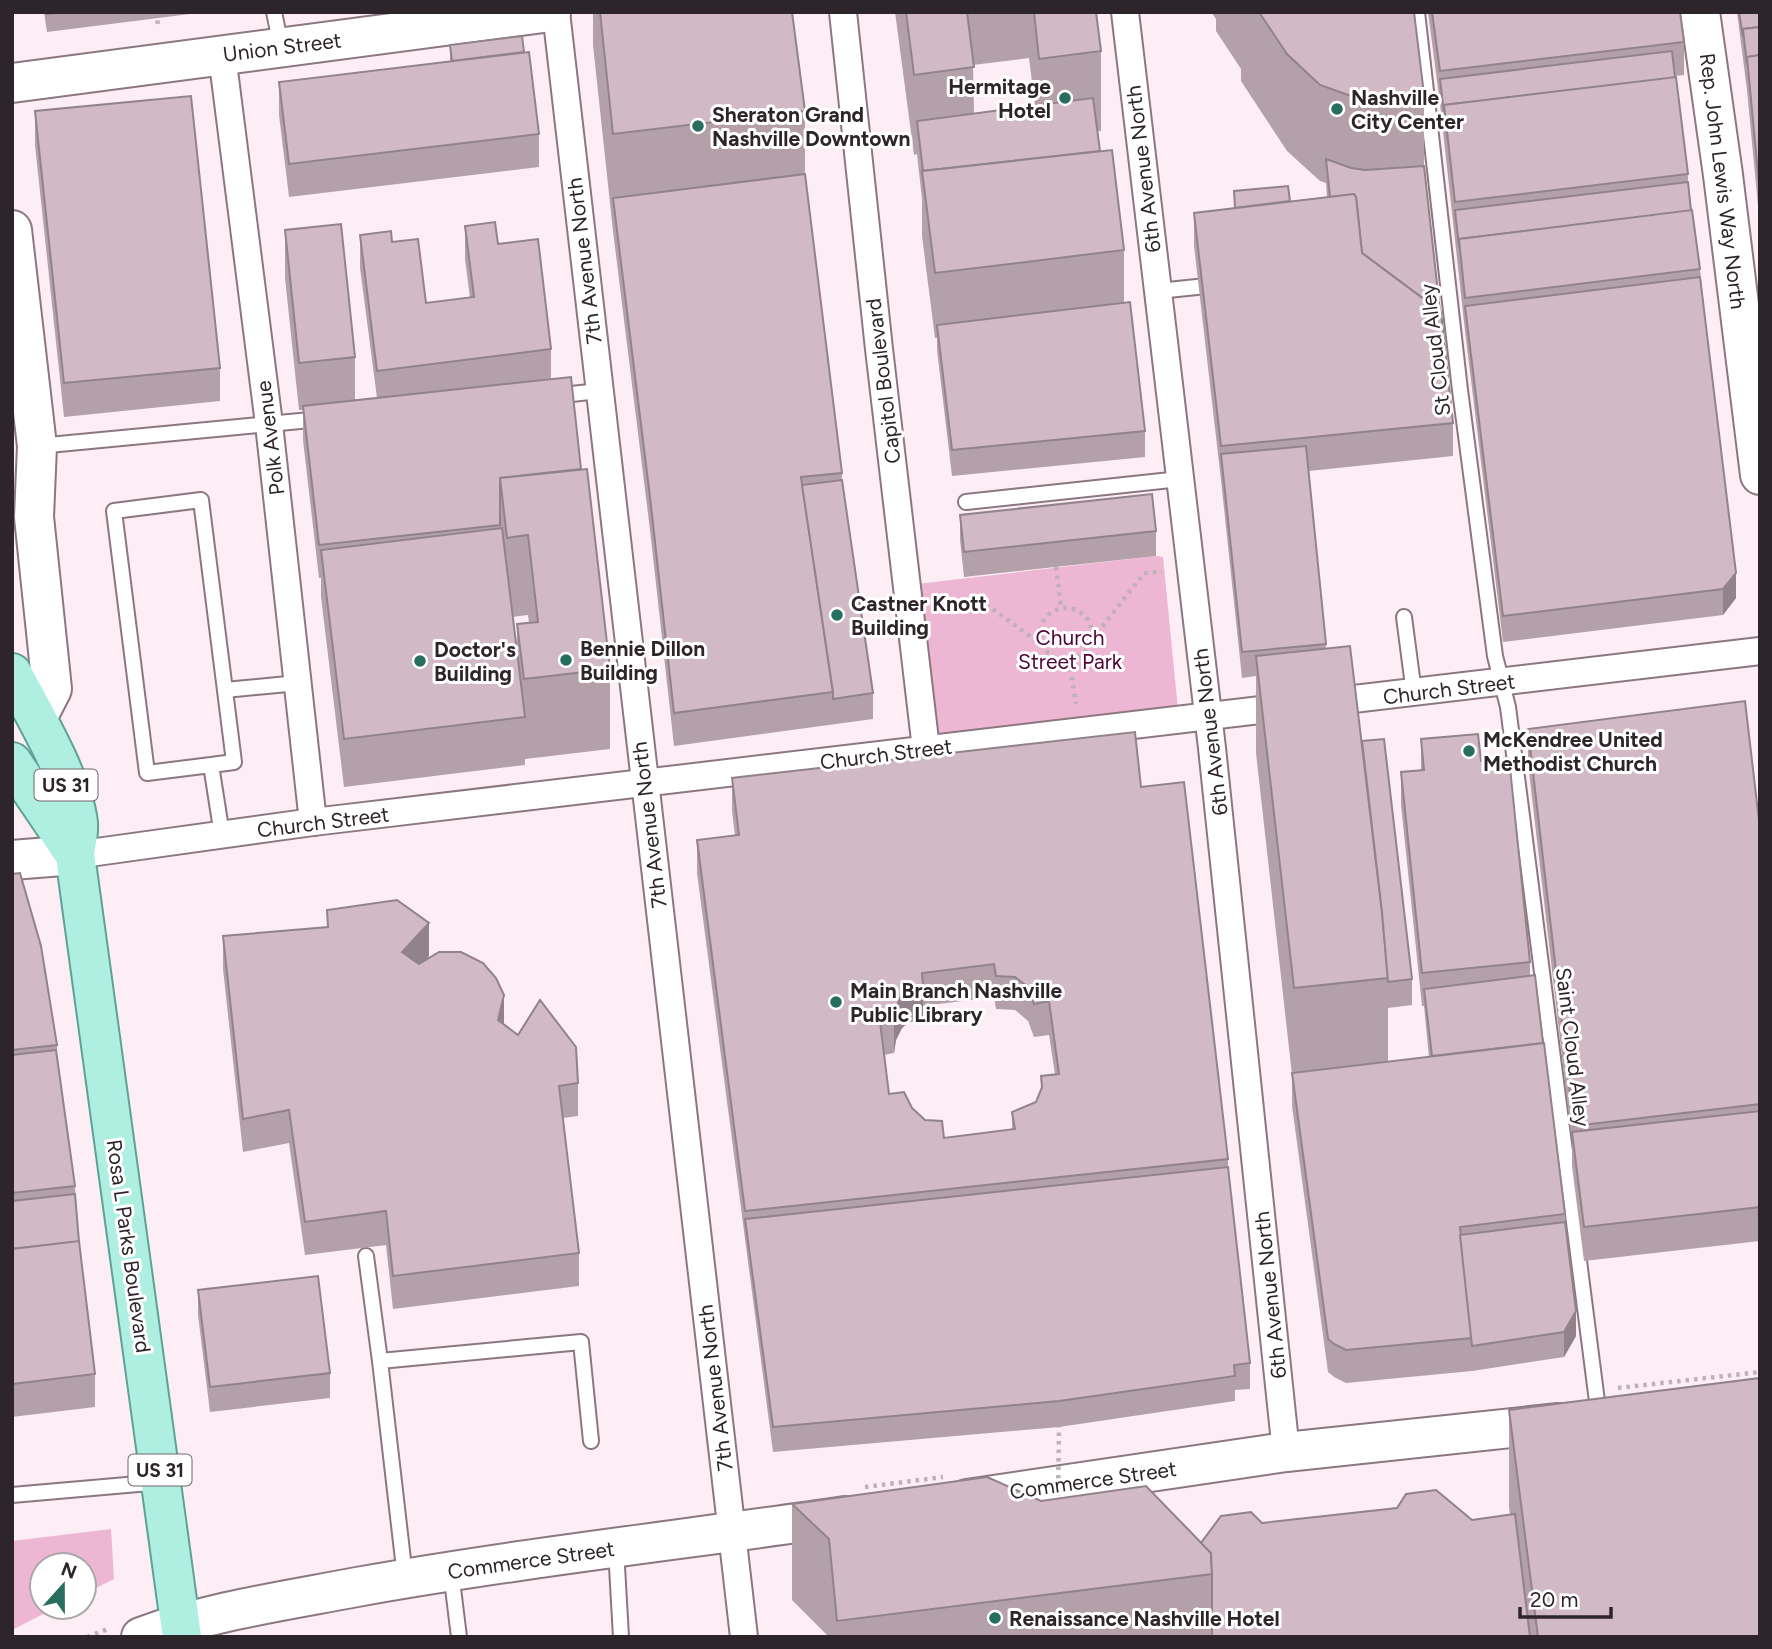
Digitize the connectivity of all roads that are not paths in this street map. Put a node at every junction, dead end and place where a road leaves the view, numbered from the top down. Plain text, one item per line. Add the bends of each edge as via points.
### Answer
1 (553, 12) edge
2 (843, 12) edge
3 (1125, 12) edge
4 (1417, 12) edge
5 (1700, 12) edge
6 (278, 30) edge
7 (222, 55) junction
8 (12, 83) edge
9 (12, 230) edge
10 (1232, 283) edge
11 (1158, 291) junction
12 (19, 350) edge
13 (599, 391) junction
14 (531, 398) edge
15 (338, 417) edge
16 (269, 424) junction
17 (37, 446) junction
18 (1760, 475) edge
19 (1180, 479) junction
20 (966, 502) dead end
21 (1404, 617) dead end
22 (1760, 651) edge
23 (12, 673) edge
24 (1501, 682) junction
25 (298, 683) junction
26 (225, 690) junction
27 (1414, 693) junction
28 (37, 718) junction
29 (1208, 718) junction
30 (926, 748) junction
31 (12, 762) edge
32 (211, 765) junction
33 (645, 783) junction
34 (313, 822) junction
35 (222, 835) junction
36 (75, 855) junction
37 (12, 860) edge
38 (366, 1256) dead end
39 (380, 1361) junction
40 (1597, 1404) junction
41 (1639, 1414) edge
42 (591, 1441) dead end
43 (1286, 1452) junction
44 (161, 1482) junction
45 (939, 1490) edge
46 (12, 1495) edge
47 (864, 1500) edge
48 (732, 1532) junction
49 (616, 1548) junction
50 (451, 1570) junction
51 (406, 1578) junction
52 (181, 1630) edge
53 (129, 1631) edge
54 (459, 1637) edge
55 (621, 1637) edge
56 (744, 1637) edge

1 - 6 street, Union Street
1 - 13 street, 7th Avenue North
2 - 30 street, Capitol Boulevard
3 - 11 street, 6th Avenue North
4 - 24 lane, St Cloud Alley via 1460,390
5 - 18 street, Rep. John Lewis Way North
6 - 7 street, Union Street
7 - 8 street, Union Street
7 - 16 street, Polk Avenue
9 - 12 street
10 - 11 lane
11 - 19 street, 6th Avenue North
12 - 17 street
13 - 14 lane
13 - 33 street, 7th Avenue North
15 - 16 lane
16 - 17 lane
16 - 25 street, Polk Avenue
17 - 28 street via 29,515 52,689
19 - 20 lane
19 - 29 street, 6th Avenue North
21 - 27 lane
22 - 24 street, Church Street
23 - 28 main road, Rosa L Parks Boulevard / US 31
24 - 27 street, Church Street
24 - 40 lane, Saint Cloud Alley via 1508,707
25 - 26 lane
25 - 34 street, Polk Avenue
26 - 32 lane via 234,762
26 - 32 lane via 201,500 114,510 147,773
27 - 29 street, Church Street
28 - 36 main road, Rosa L Parks Boulevard / US 31 via 73,802 78,824
29 - 30 street, Church Street
29 - 43 street, 6th Avenue North
30 - 33 street, Church Street
31 - 36 main road, Rosa L Parks Boulevard / US 31
32 - 35 lane
33 - 34 street, Church Street
33 - 48 street, 7th Avenue North
34 - 35 street, Church Street
35 - 36 street, Church Street
36 - 37 street, Church Street
36 - 44 main road, Rosa L Parks Boulevard / US 31
38 - 39 lane
39 - 42 lane via 581,1342
39 - 51 lane
40 - 41 street, Commerce Street
40 - 43 street, Commerce Street
43 - 45 street, Commerce Street
44 - 46 lane
44 - 52 main road, Rosa L Parks Boulevard / US 31
47 - 48 street, Commerce Street
48 - 49 street, Commerce Street
48 - 56 street, 7th Avenue North
49 - 50 street, Commerce Street
49 - 55 lane
50 - 51 street, Commerce Street
50 - 54 lane
51 - 52 street, Commerce Street via 242,1608
52 - 53 street, Commerce Street

